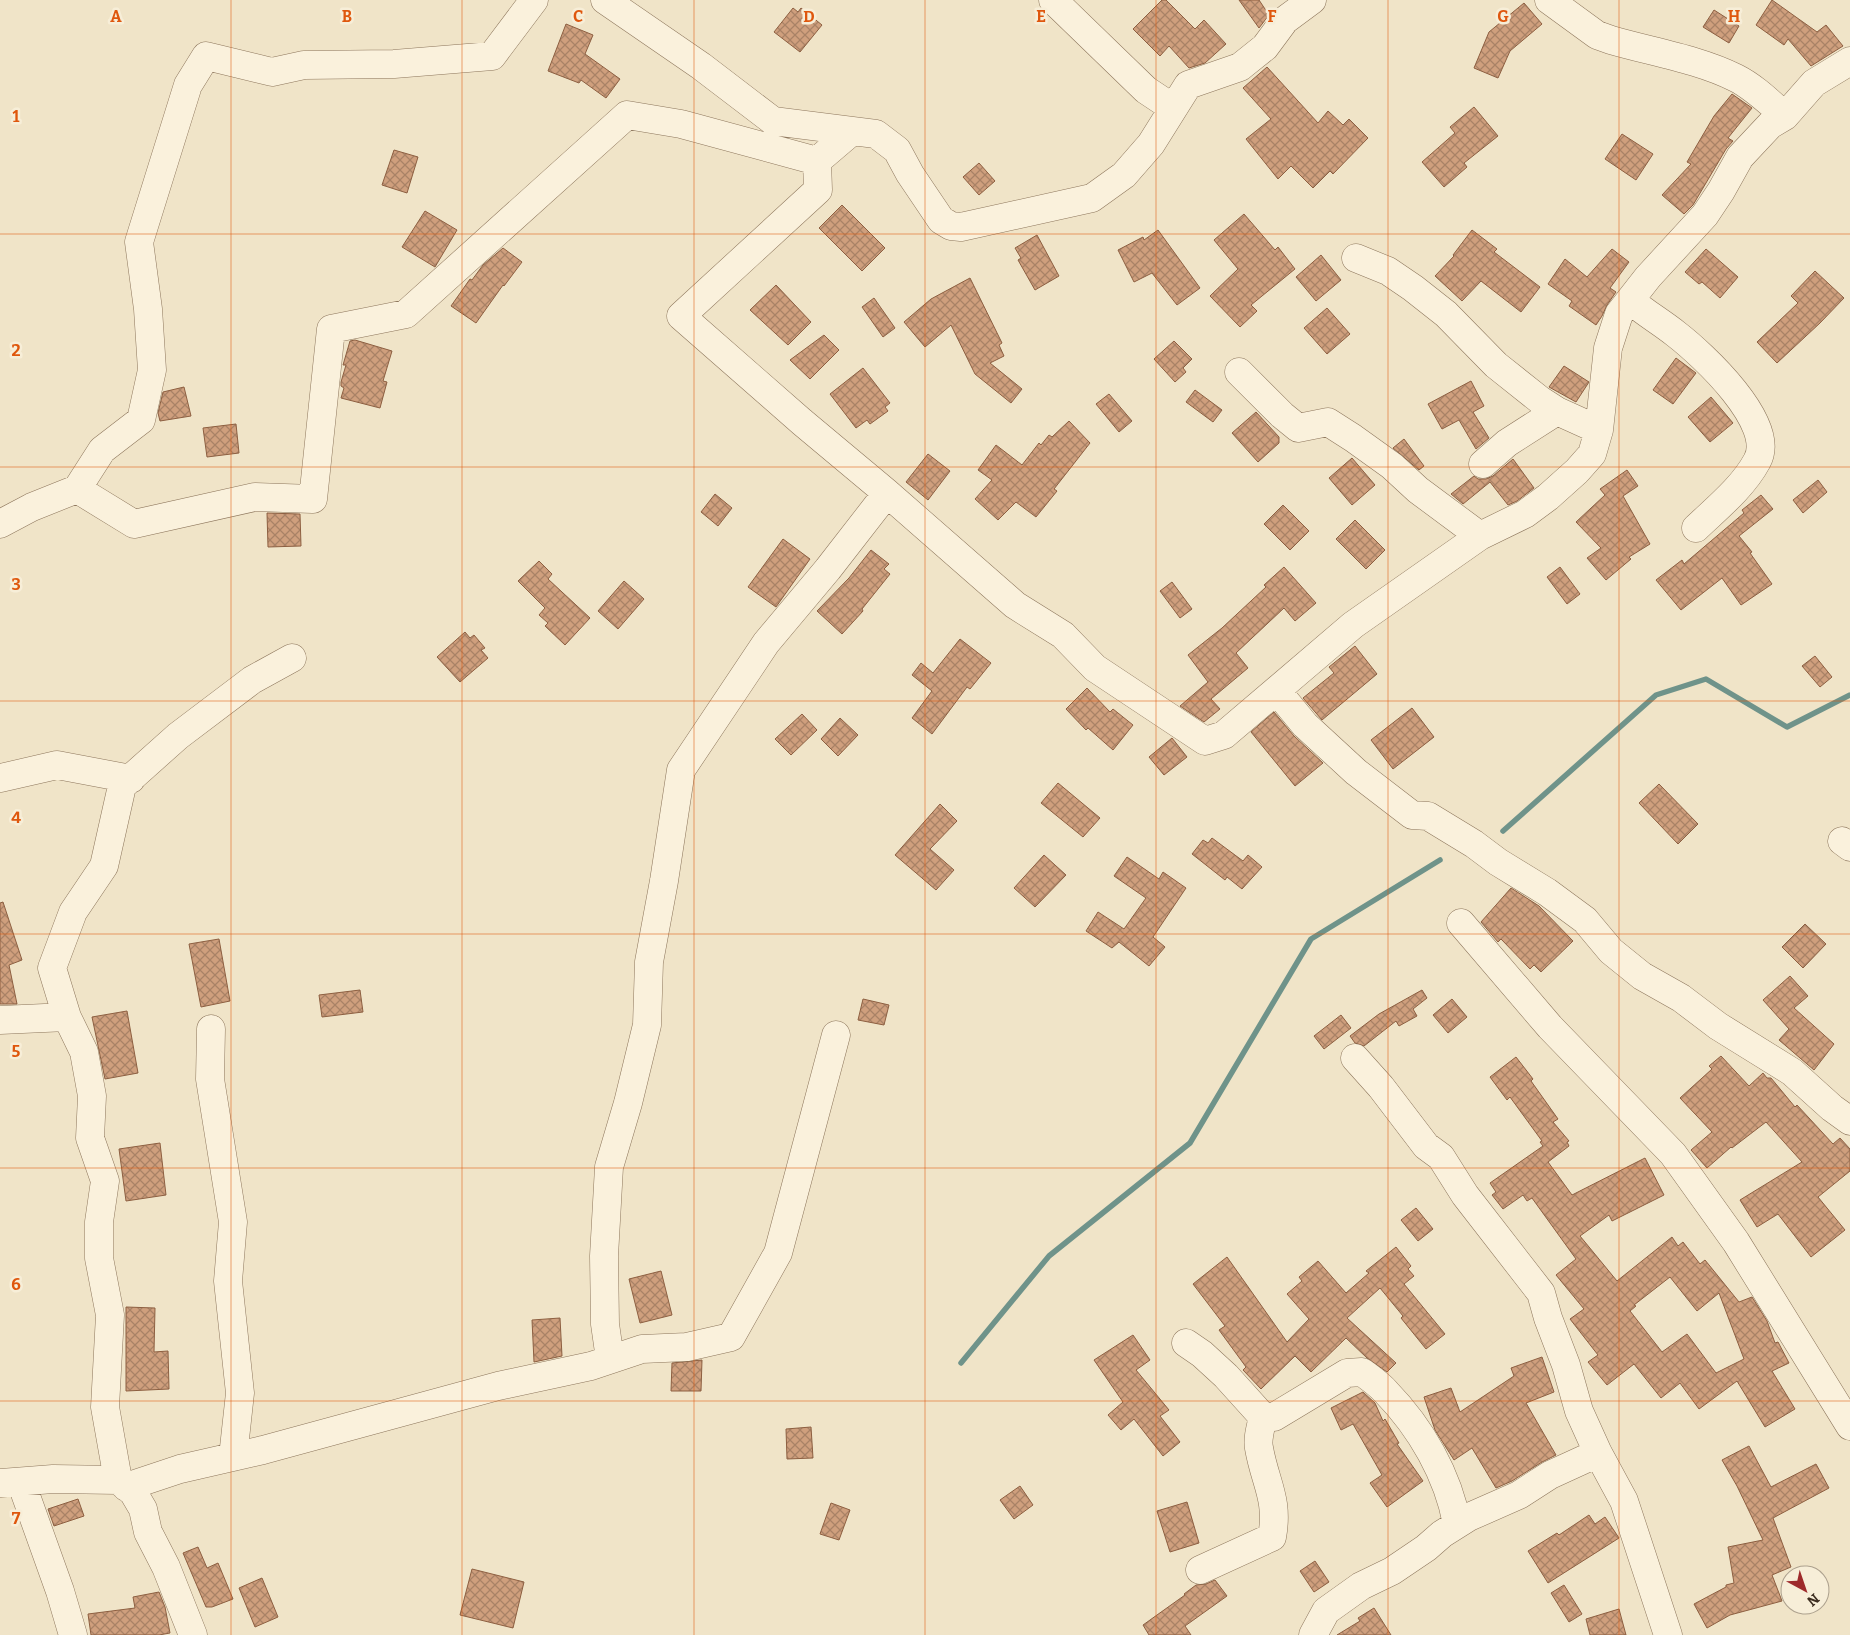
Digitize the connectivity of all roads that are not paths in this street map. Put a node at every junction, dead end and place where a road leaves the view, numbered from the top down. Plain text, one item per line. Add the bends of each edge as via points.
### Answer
1 (534, 0) edge
2 (605, 0) edge
3 (1053, 0) edge
4 (1312, 0) edge
5 (1549, 0) edge
6 (1850, 61) edge
7 (1173, 108) junction
8 (1785, 116) junction
9 (851, 132) junction
10 (817, 161) junction
11 (1356, 258) dead end
12 (1630, 300) junction
13 (1239, 372) dead end
14 (1557, 411) junction
15 (1599, 430) junction
16 (1483, 464) dead end
17 (77, 489) junction
18 (887, 492) junction
19 (0, 524) edge
20 (1696, 528) dead end
21 (1480, 536) junction
22 (292, 658) dead end
23 (1277, 691) junction
24 (0, 778) edge
25 (131, 778) junction
26 (1461, 923) dead end
27 (68, 1017) junction
28 (0, 1020) edge
29 (211, 1029) dead end
30 (836, 1035) dead end
31 (1355, 1058) dead end
32 (1850, 1121) edge
33 (1186, 1343) dead end
34 (610, 1359) junction
35 (1263, 1417) junction
36 (1850, 1426) edge
37 (1598, 1453) junction
38 (233, 1456) junction
39 (10, 1482) edge
40 (122, 1483) junction
41 (1457, 1524) junction
42 (1200, 1570) dead end
43 (74, 1635) edge
44 (193, 1635) edge
45 (1313, 1635) edge
46 (1668, 1635) edge

1 - 17 street via 492,56 394,64 304,65 272,72 206,56 188,84 139,242 152,370 141,420 102,450
2 - 9 street via 772,121
3 - 7 street via 1146,90
4 - 7 street via 1285,20 1266,47 1240,67 1188,85
5 - 8 street via 1597,35 1708,66 1737,78 1760,93
6 - 8 street via 1814,84
7 - 9 street via 1151,144 1124,175 1092,198 961,227 950,226 942,220 897,150 876,134
8 - 12 street via 1770,125 1740,157 1705,215
9 - 10 street
10 - 17 street via 681,124 627,115 406,314 331,328 312,499 255,497 134,524
10 - 18 street via 818,190 681,316
11 - 14 street via 1388,271 1414,288 1446,314 1496,365
12 - 15 street via 1619,314 1608,348
12 - 20 street via 1707,361 1735,392 1753,419 1761,440 1758,460 1736,489
13 - 21 street via 1298,428 1328,422 1392,466 1418,490
14 - 15 street
14 - 16 street via 1507,443
15 - 21 street via 1592,454 1570,478 1525,514
17 - 19 street
18 - 23 street via 1014,605 1063,635 1095,668 1205,741 1224,735
18 - 34 street via 766,643 681,770 649,962 647,1025 609,1167 604,1256 605,1324
21 - 23 street via 1354,625
22 - 25 street via 245,685 178,736
23 - 32 street via 1312,732 1356,772 1412,815 1428,816 1547,892 1585,920 1611,951 1642,976 1792,1072
24 - 25 street via 57,765
25 - 27 street via 122,786 104,866 73,912 52,968
26 - 36 street via 1550,1026 1673,1154 1736,1242
27 - 28 street
27 - 40 street via 84,1052 92,1096 90,1138 105,1181 99,1222 99,1258 110,1315 106,1407
29 - 38 street via 210,1079 233,1222 228,1281 240,1393
30 - 34 street via 778,1253 731,1337 687,1347 642,1349
31 - 37 street via 1426,1146 1441,1157 1464,1195 1541,1293 1578,1411
33 - 35 street via 1226,1376
34 - 38 street
35 - 41 street via 1274,1418 1347,1373 1362,1372 1385,1391 1427,1444 1448,1488
35 - 42 street via 1258,1446 1274,1500 1272,1537
37 - 41 street
37 - 46 street via 1624,1501
38 - 40 street
39 - 40 street via 54,1479
39 - 43 street via 60,1590
40 - 44 street via 133,1492 143,1509 148,1532
41 - 45 street via 1392,1570 1326,1610

